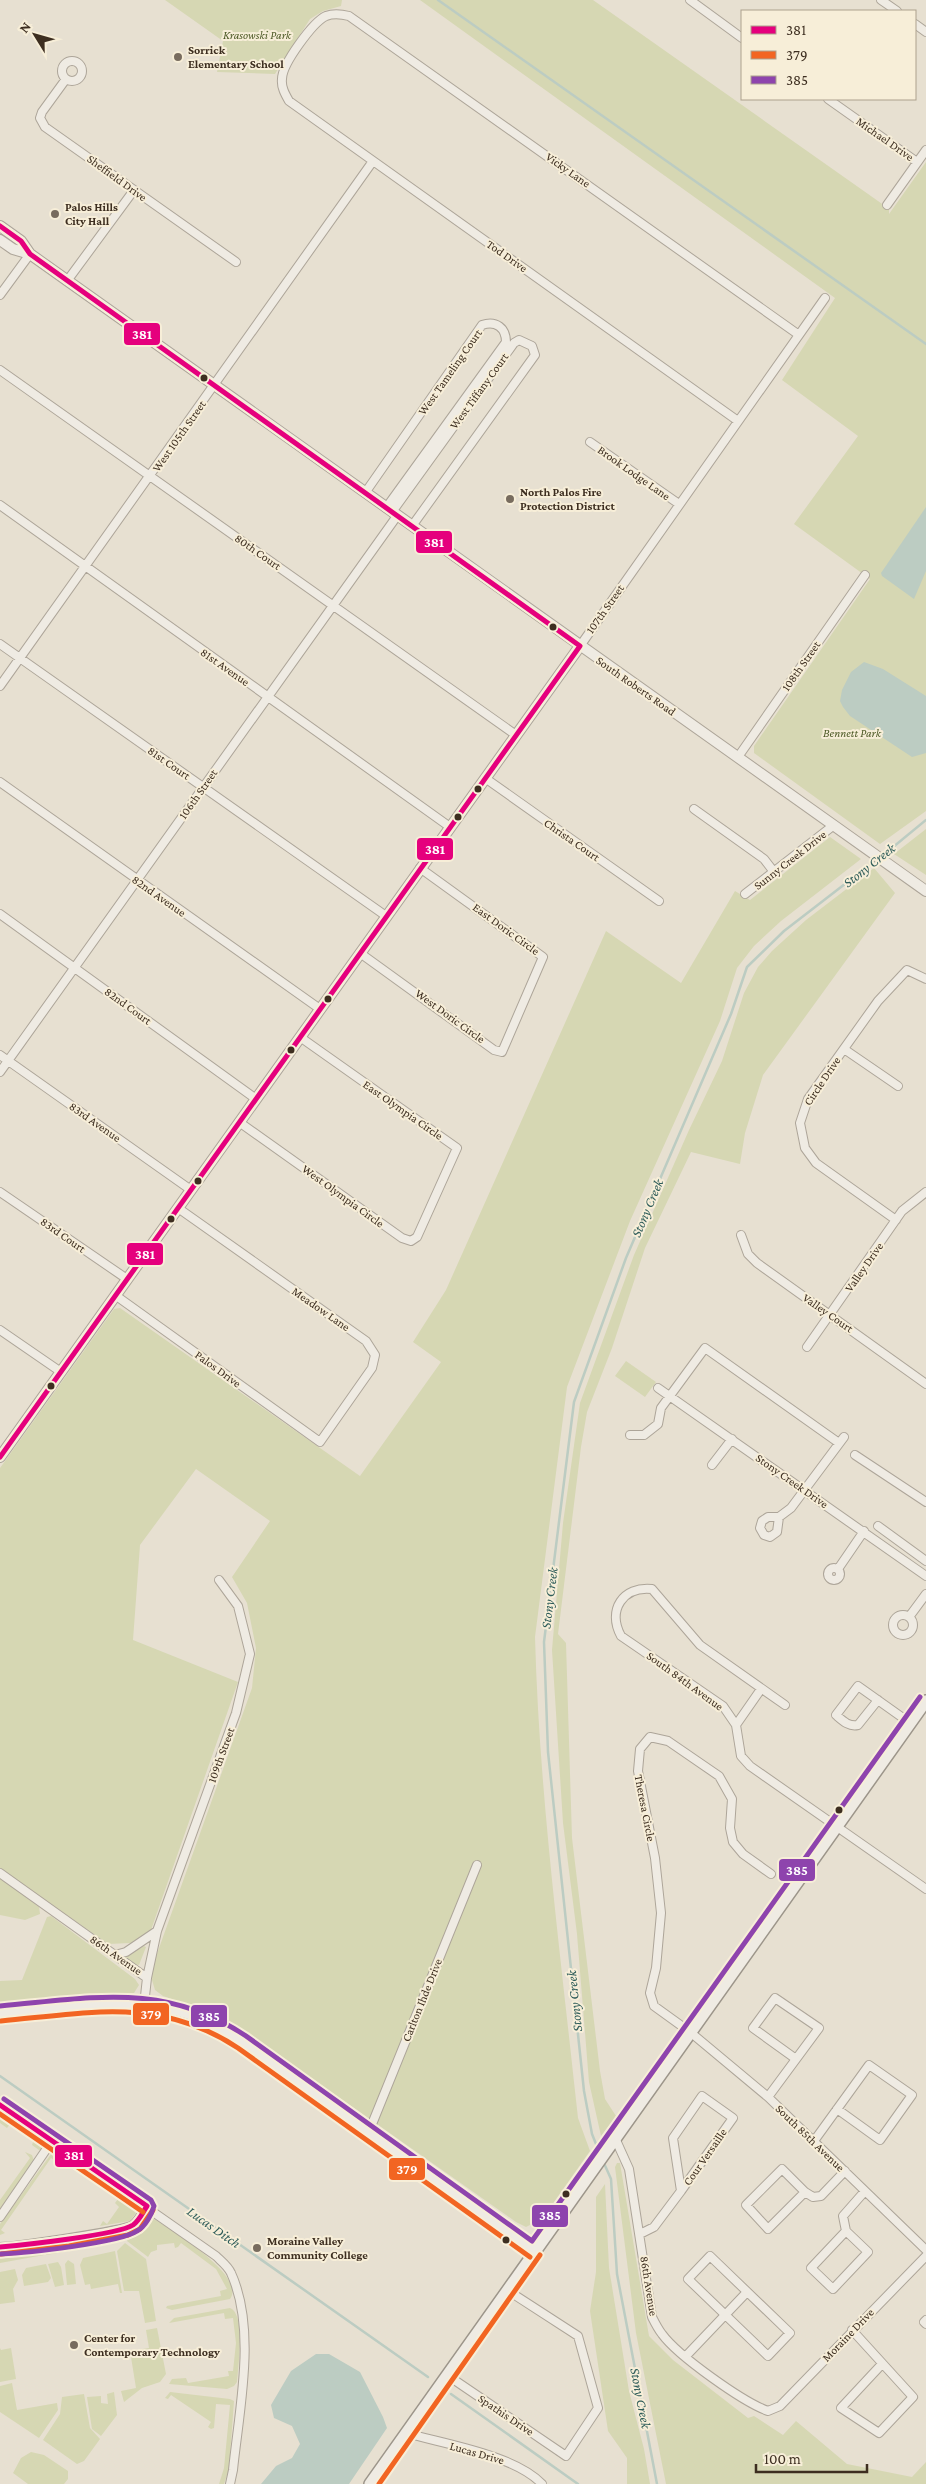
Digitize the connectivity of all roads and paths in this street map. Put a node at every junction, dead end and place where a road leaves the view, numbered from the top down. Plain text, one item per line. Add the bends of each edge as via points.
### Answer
1 (690, 0) edge
2 (881, 0) edge
3 (896, 10) edge
4 (741, 37) edge
5 (66, 79) dead end
6 (282, 87) joint
7 (829, 100) edge
8 (926, 150) edge
9 (373, 161) junction
10 (918, 162) junction
11 (134, 190) junction
12 (887, 205) dead end
13 (0, 226) edge
14 (0, 240) edge
15 (30, 254) junction
16 (236, 262) dead end
17 (67, 281) junction
18 (0, 295) edge
19 (825, 298) dead end
20 (799, 335) junction
21 (0, 370) edge
22 (214, 386) junction
23 (738, 421) junction
24 (590, 442) dead end
25 (150, 476) junction
26 (365, 493) junction
27 (679, 504) junction
28 (0, 505) edge
29 (392, 512) junction
30 (412, 526) junction
31 (84, 567) junction
32 (865, 575) dead end
33 (332, 605) junction
34 (0, 644) edge
35 (580, 646) junction
36 (20, 658) junction
37 (0, 686) edge
38 (266, 696) junction
39 (516, 735) junction
40 (738, 757) junction
41 (485, 778) junction
42 (0, 782) edge
43 (203, 786) junction
44 (694, 809) dead end
45 (834, 825) junction
46 (450, 827) junction
47 (420, 868) junction
48 (774, 872) junction
49 (138, 881) junction
50 (926, 891) edge
51 (745, 894) dead end
52 (659, 901) dead end
53 (0, 914) edge
54 (386, 916) junction
55 (360, 953) junction
56 (76, 968) junction
57 (926, 979) edge
58 (320, 1009) junction
59 (521, 1011) joint
60 (300, 1037) junction
61 (844, 1049) junction
62 (0, 1055) edge
63 (8, 1061) junction
64 (0, 1072) edge
65 (898, 1086) dead end
66 (256, 1099) junction
67 (240, 1122) junction
68 (191, 1190) junction
69 (0, 1192) edge
70 (926, 1192) edge
71 (434, 1204) joint
72 (178, 1208) junction
73 (896, 1220) junction
74 (741, 1236) dead end
75 (127, 1279) junction
76 (115, 1296) junction
77 (830, 1314) junction
78 (0, 1330) edge
79 (807, 1347) dead end
80 (60, 1372) junction
81 (926, 1384) edge
82 (658, 1388) dead end
83 (671, 1396) junction
84 (630, 1435) dead end
85 (732, 1439) junction
86 (320, 1442) joint
87 (855, 1455) dead end
88 (0, 1457) edge
89 (712, 1465) dead end
90 (806, 1491) junction
91 (926, 1502) edge
92 (780, 1518) dead end
93 (878, 1526) dead end
94 (864, 1531) junction
95 (906, 1546) junction
96 (898, 1556) junction
97 (926, 1561) edge
98 (838, 1569) dead end
99 (926, 1576) edge
100 (219, 1580) dead end
101 (926, 1594) edge
102 (909, 1617) dead end
103 (761, 1689) junction
104 (878, 1700) junction
105 (926, 1701) edge
106 (785, 1705) dead end
107 (910, 1723) junction
108 (736, 1724) junction
109 (838, 1827) junction
110 (477, 1865) dead end
111 (0, 1873) edge
112 (771, 1874) dead end
113 (926, 1889) edge
114 (157, 1931) junction
115 (115, 1955) junction
116 (147, 1978) junction
117 (144, 2006) junction
118 (0, 2014) edge
119 (690, 2032) junction
120 (796, 2059) junction
121 (768, 2097) junction
122 (0, 2105) edge
123 (837, 2109) junction
124 (368, 2134) junction
125 (615, 2138) junction
126 (52, 2141) junction
127 (814, 2141) junction
128 (845, 2172) junction
129 (865, 2191) junction
130 (681, 2192) junction
131 (805, 2192) junction
132 (147, 2206) junction
133 (0, 2217) edge
134 (846, 2230) junction
135 (640, 2234) junction
136 (0, 2247) edge
137 (926, 2250) edge
138 (534, 2251) junction
139 (925, 2259) edge
140 (507, 2290) junction
141 (747, 2292) junction
142 (725, 2315) junction
143 (926, 2320) edge
144 (926, 2324) edge
145 (852, 2330) junction
146 (686, 2356) junction
147 (882, 2364) junction
148 (447, 2375) junction
149 (768, 2411) joint
150 (406, 2433) junction
151 (230, 2484) edge
152 (370, 2484) edge
153 (542, 2484) edge

1 - 4 street
2 - 3 street
5 - 11 street, Sheffield Drive via 42,112 42,122
6 - 9 street, Tod Drive via 289,101
6 - 20 street, Vicky Lane via 283,72 288,62 314,26 326,16 349,16
7 - 10 street, Michael Drive
8 - 10 street
9 - 22 street, West 105th Street
9 - 23 street, Tod Drive
10 - 12 street
11 - 16 street, Sheffield Drive
11 - 17 street
13 - 15 street, South Roberts Road via 22,241
14 - 15 street, South Roberts Road via 13,249
15 - 17 street, South Roberts Road
15 - 18 street
17 - 22 street, South Roberts Road
19 - 20 street, 107th Street
20 - 23 street, 107th Street
21 - 25 street, 80th Court
22 - 25 street, West 105th Street
22 - 26 street, South Roberts Road
23 - 27 street, 107th Street
24 - 27 street, Brook Lodge Lane
25 - 31 street, West 105th Street
25 - 33 street, 80th Court
26 - 29 street, South Roberts Road
26 - 29 street, West Tameling Court via 482,325 499,326 506,335 506,342
27 - 35 street, 107th Street
28 - 31 street, 81st Avenue
29 - 30 street, South Roberts Road
29 - 30 street, West Tiffany Court via 514,343 519,340 532,346 534,357
29 - 33 street, 106th Street
30 - 35 street, South Roberts Road
31 - 36 street, West 105th Street
31 - 38 street, 81st Avenue
32 - 40 street, 108th Street
33 - 38 street, 106th Street
33 - 39 street, 80th Court
34 - 36 street, 81st Court
35 - 39 street, 107th Street
35 - 40 street, South Roberts Road
36 - 37 street, West 105th Street
36 - 43 street, 81st Court
38 - 43 street, 106th Street
38 - 46 street, 81st Avenue
39 - 41 street, 107th Street
40 - 45 street, South Roberts Road
41 - 46 street, 107th Street
41 - 52 street, Christa Court
42 - 49 street, 82nd Avenue
43 - 49 street, 106th Street
43 - 54 street, 81st Court
44 - 48 street via 764,859
45 - 48 street, Sunny Creek Drive
45 - 50 street, South Roberts Road
46 - 47 street, 107th Street
47 - 54 street, 107th Street
47 - 59 street, East Doric Circle via 541,953 542,963
48 - 51 street, Sunny Creek Drive
49 - 56 street, 106th Street
49 - 58 street, 82nd Avenue
53 - 56 street, 82nd Court
54 - 55 street, 107th Street
55 - 58 street, 107th Street
55 - 59 street, West Doric Circle via 494,1050 502,1052
56 - 63 street, 106th Street
56 - 66 street, 82nd Court
57 - 61 street, Circle Drive via 907,970 878,1001
58 - 60 street, 107th Street
60 - 66 street, 107th Street
60 - 71 street, East Olympia Circle via 457,1148
61 - 65 street
61 - 73 street, Circle Drive via 805,1105 800,1123 802,1140 816,1163
62 - 63 street, 83rd Avenue
63 - 64 street, 106th Street
63 - 68 street, 83rd Avenue
66 - 67 street, 107th Street
67 - 68 street, 107th Street
67 - 71 street, West Olympia Circle via 406,1241 417,1237
68 - 72 street, 107th Street
69 - 75 street, 83rd Court
70 - 73 street, Valley Drive via 912,1201
72 - 75 street, 107th Street
72 - 86 street, Meadow Lane via 366,1341 374,1355 372,1368
73 - 77 street, Valley Drive
74 - 77 street, Valley Court via 748,1254 757,1263
75 - 76 street, 107th Street
76 - 80 street, 107th Street
76 - 86 street, Palos Drive
77 - 79 street, Valley Drive
77 - 81 street, Valley Court
78 - 80 street
80 - 88 street, 107th Street
82 - 83 street, Stony Creek Drive
83 - 84 street via 661,1408 658,1424 651,1431 644,1435
83 - 85 street, Stony Creek Drive
83 - 90 street via 705,1348 842,1440
85 - 89 street
85 - 90 street, Stony Creek Drive
87 - 91 street
90 - 92 street
90 - 94 street, Stony Creek Drive
93 - 95 street
94 - 96 street, Stony Creek Drive
94 - 98 street
95 - 96 street
95 - 97 street
96 - 99 street, Stony Creek Drive
100 - 114 street, 109th Street via 238,1606 250,1654 236,1713
101 - 102 street
103 - 106 street, South 84th Avenue
103 - 108 street
103 - 108 street, South 84th Avenue via 700,1645 652,1589 640,1588 629,1592 620,1602 616,1616 622,1636 723,1706
104 - 104 street via 858,1686 836,1715 847,1724 858,1725
104 - 107 street
105 - 107 main road
107 - 109 main road
108 - 109 street, South 84th Avenue via 741,1756 750,1766
109 - 113 street, South 84th Avenue
109 - 119 main road
110 - 124 street, Carlton Ihde Drive
111 - 115 street, 86th Avenue
112 - 119 street, Theresa Circle via 743,1854 733,1842 730,1828 732,1799 719,1776 668,1741 650,1737 640,1749 638,1771 655,1858 661,1913 656,1968 650,1993 654,2006
114 - 115 street via 126,1952
114 - 116 street, 109th Street
115 - 116 street, 86th Avenue
116 - 117 street, 86th Avenue
117 - 118 street
117 - 124 street via 184,2013 222,2029
119 - 121 street, South 85th Avenue
119 - 125 main road
120 - 120 street via 753,2028 775,1998 818,2028
120 - 121 street
121 - 127 street, South 85th Avenue
122 - 126 street
123 - 123 street via 869,2065 912,2095 880,2140
123 - 127 street
124 - 138 street
125 - 135 street, 86th Avenue via 629,2169
125 - 138 main road
126 - 132 street
126 - 133 street
127 - 128 street, South 85th Avenue
128 - 129 street, South 85th Avenue
128 - 131 street via 821,2196 813,2197
129 - 134 street via 843,2216
129 - 137 street, South 85th Avenue
130 - 130 street, Cour Versaille via 733,2118 702,2096 673,2138
130 - 135 street, Cour Versaille via 654,2227
131 - 131 street via 768,2229 746,2205 782,2168
132 - 136 street via 128,2227
132 - 151 street via 216,2256 231,2271 245,2344
134 - 134 street via 811,2268 833,2289 868,2252
135 - 146 street, 86th Avenue via 652,2317 663,2335
138 - 140 main road
139 - 145 street, Moraine Drive
140 - 148 main road
140 - 148 street, Spathis Drive via 578,2336 598,2408 566,2456
141 - 142 street
141 - 142 street via 710,2256 688,2279
141 - 142 street via 790,2333 785,2339 768,2356
142 - 146 street
143 - 144 street
145 - 147 street
145 - 149 street, Moraine Drive via 780,2406
146 - 149 street, 86th Avenue via 754,2406
147 - 147 street via 912,2397 879,2433 841,2408
148 - 150 main road
150 - 152 main road
150 - 153 street, Lucas Drive via 511,2463 533,2474

